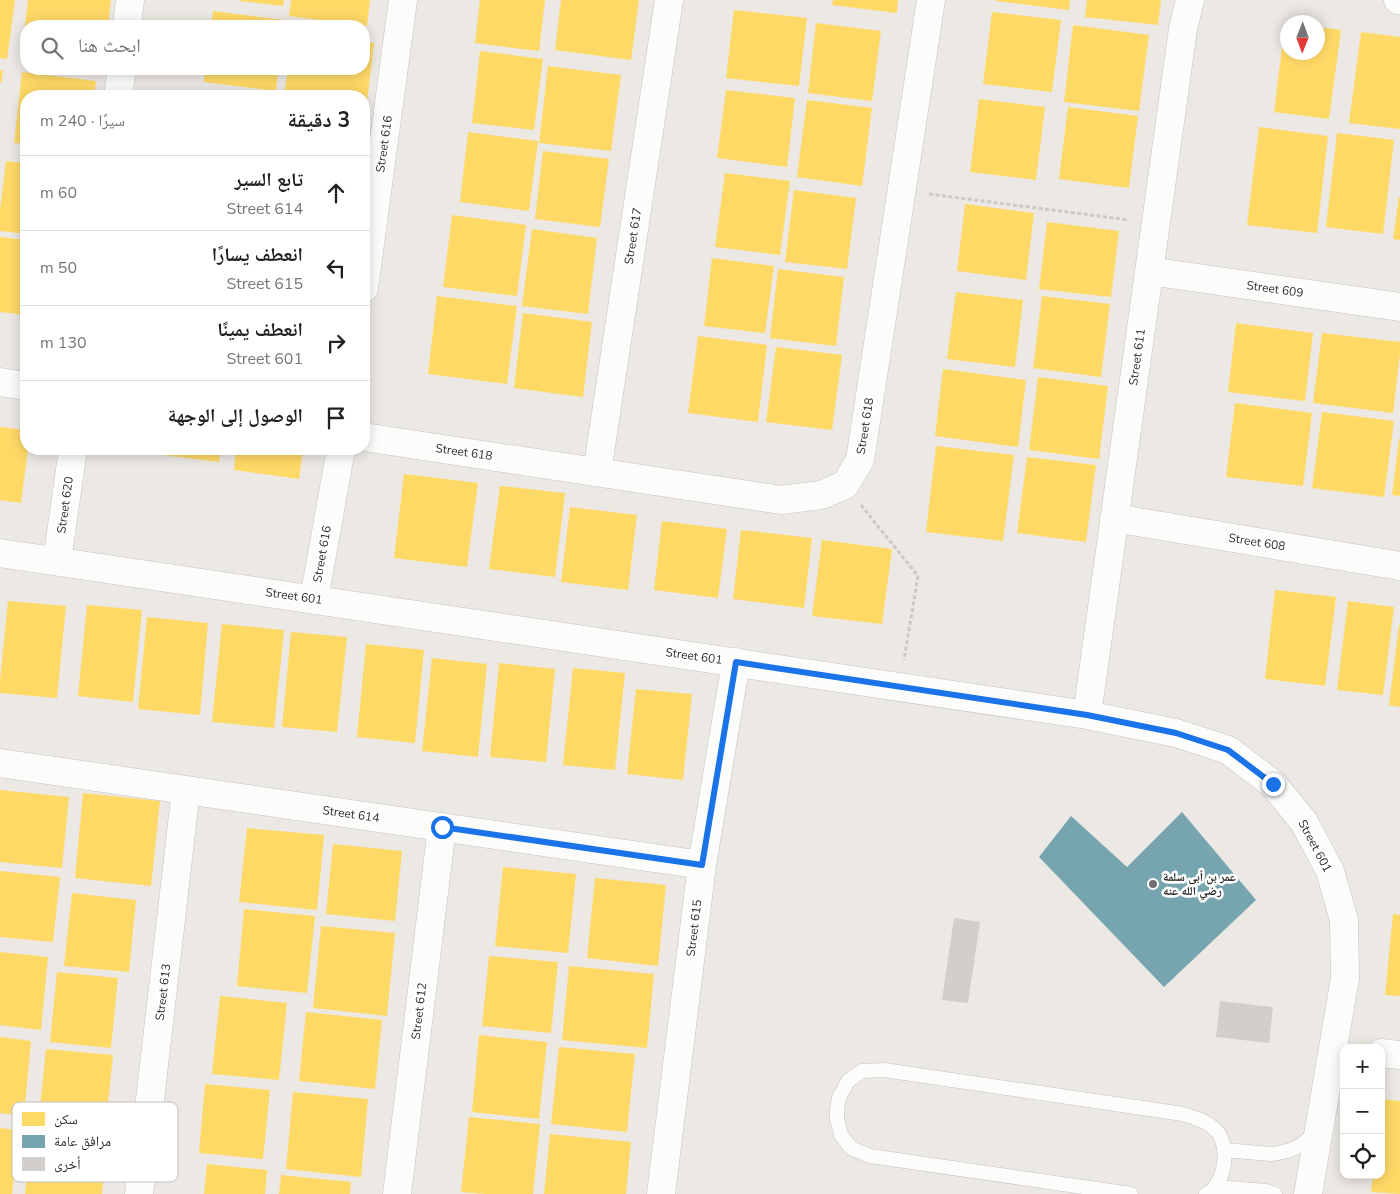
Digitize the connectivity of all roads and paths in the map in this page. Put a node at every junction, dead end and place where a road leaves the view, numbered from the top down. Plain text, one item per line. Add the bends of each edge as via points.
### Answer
1 (130, 0) edge
2 (404, 0) edge
3 (669, 0) edge
4 (931, 0) edge
5 (1190, 0) edge
6 (128, 20) edge
7 (121, 75) edge
8 (119, 90) edge
9 (901, 190) junction
10 (370, 203) edge
11 (1156, 223) junction
12 (1149, 270) junction
13 (1400, 306) edge
14 (0, 382) edge
15 (20, 385) edge
16 (370, 439) edge
17 (72, 455) edge
18 (340, 455) edge
19 (597, 472) junction
20 (845, 485) junction
21 (1114, 518) junction
22 (0, 553) edge
23 (57, 561) junction
24 (1400, 566) edge
25 (314, 599) junction
26 (736, 662) junction
27 (900, 687) junction
28 (1087, 715) junction
29 (0, 762) edge
30 (186, 790) junction
31 (442, 827) junction
32 (702, 865) junction
33 (1339, 1047) edge
34 (1385, 1053) edge
35 (1400, 1055) edge
36 (150, 1102) edge
37 (1320, 1127) junction
38 (1224, 1150) junction
39 (1211, 1190) edge
40 (397, 1194) edge
41 (661, 1194) edge
42 (1131, 1194) edge
43 (1275, 1194) edge
44 (1308, 1194) edge

1 - 6 street
2 - 10 street, Street 616
3 - 19 street, Street 617
4 - 9 street, Street 618
5 - 11 street, Street 611 via 1183,29
7 - 8 street
9 - 11 path
9 - 20 street, Street 618 via 860,460
11 - 12 street, Street 611
12 - 13 street, Street 609
12 - 21 street, Street 611
14 - 15 street
16 - 19 street, Street 618
17 - 23 street, Street 620
18 - 25 street, Street 616
19 - 20 street, Street 618 via 781,500 821,495
20 - 27 path via 918,576
21 - 24 street, Street 608
21 - 28 street, Street 611
22 - 23 street, Street 601
23 - 25 street, Street 601
25 - 26 street, Street 601
26 - 27 street, Street 601
26 - 32 street, Street 615
27 - 28 street, Street 601
28 - 33 street, Street 601 via 1176,733 1228,750 1273,784 1304,822 1330,871 1344,920 1345,978
29 - 30 street, Street 614
30 - 31 street, Street 614
30 - 36 street, Street 613
31 - 32 street, Street 614
31 - 40 street, Street 612
32 - 41 street, Street 615
33 - 37 street, Street 601
34 - 35 street
37 - 38 lane via 1305,1143 1279,1154
37 - 44 street, Street 601
38 - 39 lane via 1221,1179
38 - 42 lane via 1221,1138 1210,1125 1183,1114 884,1070 862,1071 848,1081 839,1098 837,1119 841,1135 851,1148 870,1156
39 - 43 lane

